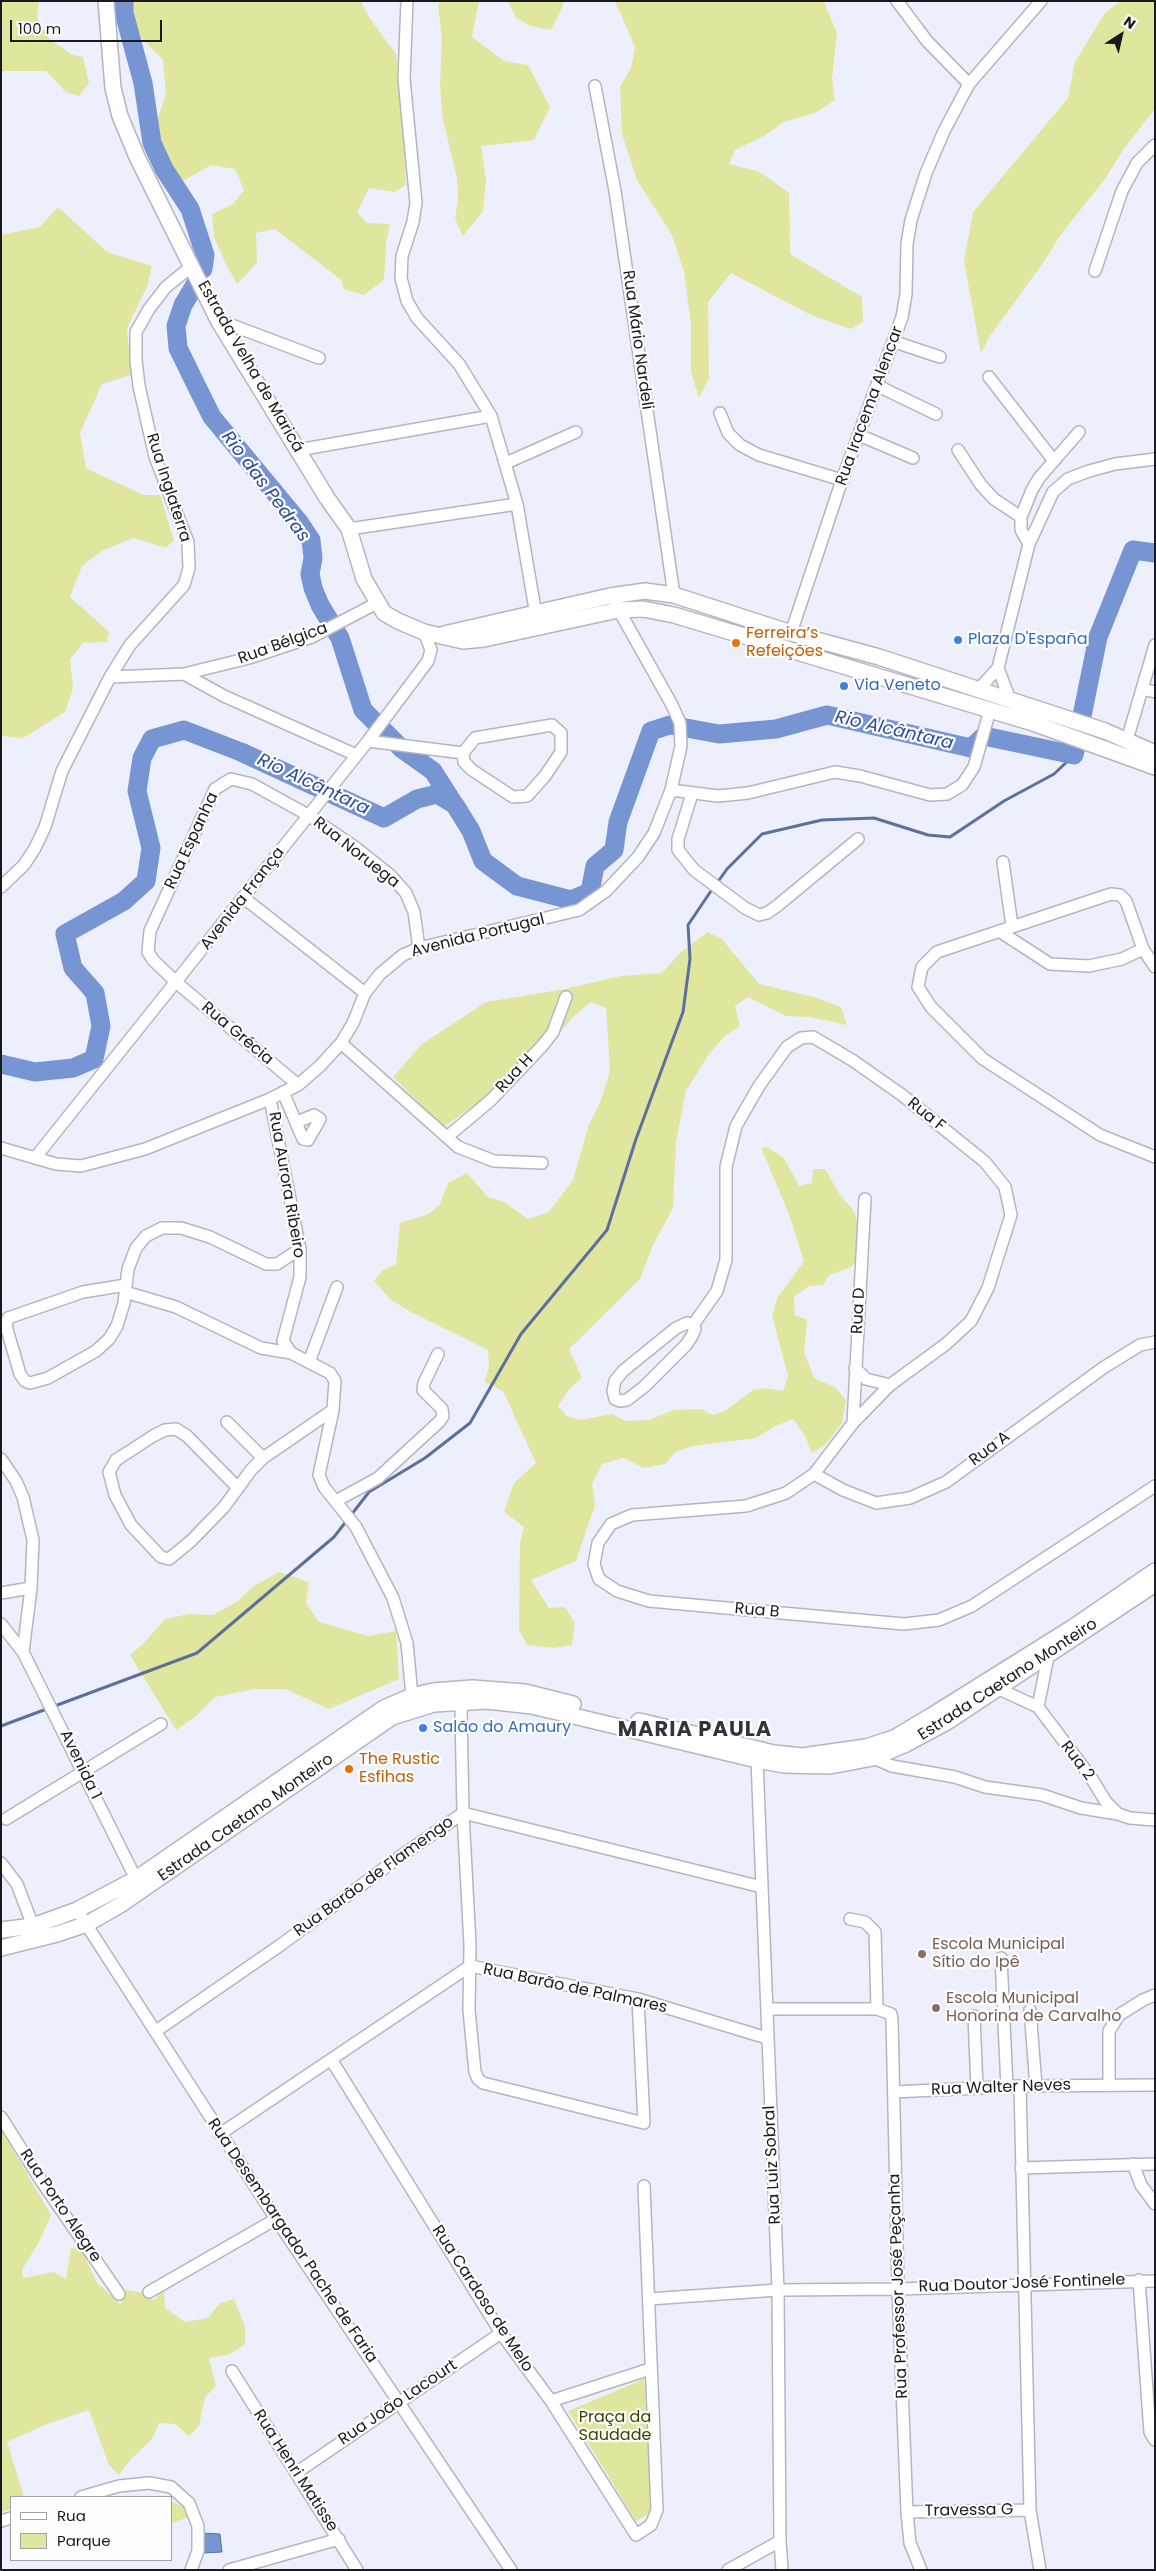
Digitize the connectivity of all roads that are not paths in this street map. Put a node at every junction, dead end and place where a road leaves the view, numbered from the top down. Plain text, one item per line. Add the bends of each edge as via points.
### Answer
1 (106, 1) edge
2 (407, 1) edge
3 (897, 1) edge
4 (1041, 1) edge
5 (969, 84) junction
6 (595, 86) dead end
7 (1155, 145) edge
8 (192, 266) junction
9 (1095, 271) dead end
10 (218, 320) junction
11 (895, 342) junction
12 (940, 357) dead end
13 (319, 358) dead end
14 (989, 377) dead end
15 (878, 386) junction
16 (720, 413) dead end
17 (936, 414) dead end
18 (491, 416) junction
19 (576, 432) dead end
20 (1080, 432) dead end
21 (859, 435) junction
22 (298, 450) junction
23 (958, 450) dead end
24 (913, 458) dead end
25 (1155, 459) edge
26 (1054, 461) junction
27 (506, 463) junction
28 (842, 480) junction
29 (517, 504) junction
30 (1021, 517) junction
31 (349, 528) junction
32 (1029, 544) junction
33 (674, 595) junction
34 (377, 603) junction
35 (614, 603) junction
36 (536, 615) junction
37 (431, 633) junction
38 (792, 633) junction
39 (1155, 645) edge
40 (998, 668) junction
41 (184, 674) junction
42 (110, 677) junction
43 (979, 689) junction
44 (1142, 689) junction
45 (1155, 692) edge
46 (1010, 700) junction
47 (990, 710) junction
48 (1035, 716) junction
49 (1122, 738) junction
50 (368, 742) junction
51 (463, 753) junction
52 (1155, 753) edge
53 (356, 755) junction
54 (1155, 767) edge
55 (671, 790) junction
56 (692, 794) junction
57 (308, 815) junction
58 (858, 839) dead end
59 (1003, 862) dead end
60 (1, 887) edge
61 (244, 898) junction
62 (1012, 926) junction
63 (999, 931) junction
64 (419, 948) junction
65 (1143, 949) junction
66 (1155, 967) edge
67 (177, 983) junction
68 (365, 993) junction
69 (566, 997) dead end
70 (340, 1043) junction
71 (298, 1084) junction
72 (283, 1092) junction
73 (270, 1099) junction
74 (297, 1122) dead end
75 (447, 1137) junction
76 (1, 1148) edge
77 (1155, 1157) edge
78 (35, 1158) junction
79 (542, 1164) dead end
80 (865, 1199) dead end
81 (300, 1249) junction
82 (337, 1287) dead end
83 (126, 1288) junction
84 (693, 1325) junction
85 (1155, 1342) edge
86 (291, 1353) junction
87 (438, 1354) dead end
88 (309, 1362) junction
89 (855, 1368) junction
90 (890, 1385) junction
91 (333, 1410) junction
92 (227, 1422) dead end
93 (853, 1423) junction
94 (263, 1458) junction
95 (2, 1462) edge
96 (814, 1474) junction
97 (1155, 1486) edge
98 (238, 1488) junction
99 (336, 1500) junction
100 (1155, 1570) edge
101 (1155, 1584) edge
102 (31, 1588) junction
103 (1, 1593) edge
104 (1, 1624) edge
105 (23, 1652) junction
106 (1048, 1657) junction
107 (472, 1688) junction
108 (999, 1689) junction
109 (412, 1696) junction
110 (465, 1702) junction
111 (1038, 1707) junction
112 (161, 1724) dead end
113 (873, 1758) junction
114 (757, 1760) junction
115 (82, 1773) junction
116 (463, 1813) junction
117 (1118, 1814) junction
118 (6, 1819) dead end
119 (1155, 1820) edge
120 (1, 1863) edge
121 (136, 1879) junction
122 (762, 1887) junction
123 (77, 1910) junction
124 (850, 1919) dead end
125 (87, 1924) junction
126 (33, 1926) junction
127 (1, 1930) edge
128 (1, 1948) edge
129 (1001, 1958) dead end
130 (470, 1966) junction
131 (1155, 1995) edge
132 (638, 2000) junction
133 (767, 2009) junction
134 (877, 2009) junction
135 (1030, 2010) dead end
136 (974, 2016) dead end
137 (156, 2031) junction
138 (767, 2038) junction
139 (332, 2061) junction
140 (1109, 2084) junction
141 (1155, 2085) edge
142 (1020, 2086) junction
143 (1036, 2086) junction
144 (1007, 2087) junction
145 (977, 2088) junction
146 (894, 2092) junction
147 (1, 2117) edge
148 (220, 2134) junction
149 (1133, 2164) junction
150 (1155, 2164) edge
151 (1021, 2168) junction
152 (644, 2186) dead end
153 (1155, 2204) edge
154 (276, 2219) junction
155 (1139, 2280) junction
156 (1155, 2281) edge
157 (1026, 2285) junction
158 (898, 2289) junction
159 (778, 2290) junction
160 (149, 2292) dead end
161 (119, 2294) dead end
162 (649, 2299) junction
163 (501, 2333) junction
164 (650, 2369) junction
165 (232, 2371) dead end
166 (551, 2401) junction
167 (399, 2402) junction
168 (1155, 2440) edge
169 (296, 2473) junction
170 (84, 2496) edge
171 (1030, 2510) junction
172 (907, 2512) junction
173 (339, 2539) junction
174 (780, 2541) junction
175 (191, 2570) edge
176 (229, 2570) edge
177 (357, 2570) edge
178 (511, 2570) edge
179 (728, 2570) edge
180 (782, 2570) edge
181 (920, 2570) edge
182 (1040, 2570) edge

1 - 8 main road, Estrada Velha de Maricá via 113,88 120,116
2 - 18 street via 404,79 416,203 402,256 401,278 407,301 417,318 459,364
3 - 5 street via 927,40
4 - 5 street, Rua Iracema Alencar
5 - 11 street, Rua Iracema Alencar via 944,131 917,198 907,244 906,294
6 - 33 street, Rua Mário Nardeli via 615,190
7 - 9 street via 1137,163 1122,191
8 - 10 main road, Estrada Velha de Maricá
8 - 42 street, Rua Inglaterra via 166,287 136,332 136,360 155,456 188,542 189,568 184,585 130,646
10 - 13 street
10 - 22 main road, Estrada Velha de Maricá
11 - 12 street
11 - 15 street, Rua Iracema Alencar
14 - 26 street
15 - 17 street
15 - 21 street, Rua Iracema Alencar
16 - 28 street via 728,433 740,445 759,455
18 - 22 street
18 - 27 street
19 - 27 street
20 - 26 street
21 - 24 street
21 - 28 street, Rua Iracema Alencar
22 - 31 main road, Estrada Velha de Maricá
23 - 30 street via 980,485
25 - 32 street via 1115,464 1068,479 1053,492
26 - 30 street via 1036,484
27 - 29 street
28 - 38 street, Rua Iracema Alencar
29 - 31 street
29 - 36 street
30 - 32 street via 1021,530
31 - 34 main road, Estrada Velha de Maricá via 364,579
32 - 40 street
33 - 35 main road, Estrada Velha de Maricá via 645,591
33 - 38 main road, Estrada Velha de Maricá
34 - 37 main road, Estrada Velha de Maricá via 398,621
34 - 41 street, Rua Bélgica via 312,637 249,658
35 - 36 main road, Estrada Velha de Maricá
35 - 37 main road, Estrada Velha de Maricá via 472,640
35 - 47 main road, Estrada Velha de Maricá via 674,614
35 - 55 street, Avenida Portugal via 680,723 681,746
36 - 37 main road, Estrada Velha de Maricá
37 - 50 street, Avenida França via 428,661
38 - 43 main road, Estrada Velha de Maricá
39 - 44 street
40 - 43 street
40 - 46 street
41 - 42 street, Rua Bélgica
41 - 53 street via 233,700
42 - 60 street, Rua Inglaterra via 62,772 35,848 24,865
43 - 46 main road, Estrada Velha de Maricá
44 - 45 street
44 - 49 street
46 - 48 main road, Estrada Velha de Maricá
47 - 48 main road, Estrada Velha de Maricá
47 - 56 street via 979,754 962,785 947,794 930,796 835,772 748,792 718,796
48 - 49 main road, Estrada Velha de Maricá
48 - 54 main road, Estrada Velha de Maricá
49 - 52 main road, Estrada Velha de Maricá
50 - 51 street
50 - 53 street, Avenida França
51 - 51 street via 475,738 552,725 561,732 563,742 557,760 527,796 521,798 513,797 472,770 464,762
53 - 57 street, Avenida França
55 - 56 street
55 - 64 street, Avenida Portugal via 654,832 638,857 606,891 579,910
56 - 58 street via 678,839 678,850 707,880 759,915 767,913
57 - 61 street, Avenida França
57 - 64 street, Rua Noruega via 390,875 406,893 414,912
57 - 67 street, Rua Espanha via 252,784 231,778 215,789 148,940 148,952
59 - 62 street
61 - 67 street, Avenida França
61 - 68 street
62 - 63 street
62 - 65 street via 1111,894 1120,895 1126,902
63 - 65 street via 1050,964 1089,966 1122,959
63 - 77 street via 938,952 922,967 918,987 931,1007 983,1059 1042,1099 1100,1136
64 - 68 street, Avenida Portugal via 403,955 380,974
65 - 66 street
67 - 71 street, Rua Grécia
67 - 78 street, Avenida França
68 - 70 street, Avenida Portugal via 353,1023
69 - 75 street, Rua H via 553,1032 543,1045 490,1100
70 - 71 street, Avenida Portugal
70 - 75 street
71 - 72 street, Avenida Portugal
72 - 73 street, Avenida Portugal
72 - 74 street
73 - 78 street, Avenida Portugal via 145,1149 102,1162 82,1166
73 - 81 street, Rua Aurora Ribeiro
75 - 79 street via 465,1150 494,1161
76 - 78 street, Avenida Portugal
80 - 89 street, Rua D
81 - 83 street via 277,1264 266,1264 210,1237 181,1228 162,1228 146,1236 136,1248 128,1268
81 - 86 street, Rua Aurora Ribeiro via 300,1277 283,1341
82 - 88 street
83 - 83 street via 83,1292 8,1318 6,1326 25,1381 30,1384 48,1378 102,1345 117,1326
83 - 86 street via 176,1307 261,1348
84 - 84 street, Rua F via 687,1323 676,1328 623,1371 615,1380 615,1399 627,1400 645,1386 686,1344 692,1336
84 - 90 street, Rua F via 717,1291 726,1260 726,1167 736,1126 759,1086 788,1047 801,1038 813,1037 902,1095 985,1162 1005,1187 1011,1215 988,1288 971,1320 946,1344
85 - 96 street, Rua A via 1140,1345 1103,1368 946,1482 910,1498 876,1502 843,1490
86 - 88 street
87 - 99 street via 423,1390 442,1409 440,1421 378,1478
88 - 91 street via 330,1373 335,1381
89 - 90 street via 866,1379
89 - 93 street, Rua D
90 - 93 street, Rua F
91 - 94 street
91 - 99 street via 319,1475 324,1487
92 - 94 street
93 - 96 street, Rua F
94 - 98 street
95 - 102 street via 16,1480 29,1517 33,1540
96 - 97 street, Rua B via 786,1493 746,1506 632,1515 610,1524 598,1543 594,1564 600,1579 617,1591 649,1601 904,1624 939,1620 972,1606
98 - 98 street via 191,1541 166,1560 148,1546 131,1525 115,1496 109,1472 116,1460 165,1430 176,1429 187,1436
99 - 109 street via 356,1526 393,1598 407,1643
100 - 107 main road, Estrada Caetano Monteiro via 1075,1626 894,1738 834,1753 802,1756 774,1753 525,1692
101 - 106 main road, Estrada Caetano Monteiro
102 - 103 street
102 - 105 street
104 - 105 street, Avenida 1
105 - 115 street, Avenida 1
106 - 108 main road, Estrada Caetano Monteiro
106 - 111 street
107 - 109 main road, Estrada Caetano Monteiro
107 - 110 street
108 - 111 street, Rua 2
108 - 113 main road, Estrada Caetano Monteiro via 947,1722
109 - 121 main road, Estrada Caetano Monteiro via 384,1708
110 - 114 main road, Estrada Caetano Monteiro via 532,1706
110 - 116 street via 461,1711
110 - 125 main road, Estrada Caetano Monteiro via 434,1704 392,1717 120,1905
111 - 117 street, Rua 2
112 - 115 street
113 - 114 main road, Estrada Caetano Monteiro via 830,1766 785,1766
113 - 117 street via 892,1766
114 - 122 street, Rua Luiz Sobral
115 - 118 street
115 - 121 street, Avenida 1
116 - 122 street, Rua Barão de Flamengo
116 - 130 street
116 - 137 street, Rua Barão de Flamengo
117 - 119 street
120 - 126 street via 18,1884
121 - 123 main road, Estrada Caetano Monteiro
122 - 133 street, Rua Luiz Sobral
123 - 125 street, Rua Desembargador Pache de Faria
123 - 126 main road, Estrada Caetano Monteiro
124 - 134 street via 865,1922 875,1932
125 - 128 main road, Estrada Caetano Monteiro
125 - 137 street, Rua Desembargador Pache de Faria
126 - 127 main road, Estrada Caetano Monteiro
129 - 144 street
130 - 132 street, Rua Barão de Palmares
130 - 132 street via 469,2010 475,2072 483,2082 644,2123
130 - 139 street, Rua Barão de Palmares
131 - 140 street via 1119,2015 1109,2031
132 - 138 street, Rua Barão de Palmares
133 - 134 street
133 - 138 street, Rua Luiz Sobral
134 - 146 street, Rua Professor José Peçanha via 890,2014 892,2020
135 - 143 street
136 - 145 street
137 - 148 street, Rua Desembargador Pache de Faria
138 - 159 street, Rua Luiz Sobral
139 - 148 street, Rua Barão de Palmares
139 - 163 street, Rua Cardoso de Melo
140 - 141 street, Rua Walter Neves
140 - 143 street, Rua Walter Neves
142 - 143 street, Rua Walter Neves
142 - 144 street, Rua Walter Neves
142 - 151 street
144 - 145 street, Rua Walter Neves
145 - 146 street, Rua Walter Neves
146 - 158 street, Rua Professor José Peçanha
147 - 161 street, Rua Porto Alegre
148 - 154 street, Rua Desembargador Pache de Faria
149 - 150 street
149 - 151 street
149 - 153 street via 1141,2185
151 - 157 street
152 - 162 street
154 - 160 street
154 - 167 street, Rua Desembargador Pache de Faria
155 - 156 street, Rua Doutor José Fontinele
155 - 157 street, Rua Doutor José Fontinele
155 - 168 street via 1150,2432
157 - 158 street, Rua Doutor José Fontinele
157 - 171 street
158 - 159 street, Rua Doutor José Fontinele
158 - 172 street, Rua Professor José Peçanha
159 - 162 street, Rua Doutor José Fontinele
159 - 174 street, Rua Luiz Sobral
162 - 164 street
163 - 166 street, Rua Cardoso de Melo
163 - 167 street, Rua João Lacourt
164 - 166 street
164 - 166 street, Rua Cardoso de Melo via 657,2510 651,2525 636,2535
165 - 169 street, Rua Henri Matisse
167 - 169 street, Rua João Lacourt
167 - 178 street, Rua Desembargador Pache de Faria
169 - 173 street, Rua Henri Matisse
170 - 175 street via 119,2486 149,2483 171,2487 189,2503 198,2526 198,2551
171 - 172 street, Travessa G
171 - 182 street
172 - 181 street, Rua Professor José Peçanha via 910,2544
173 - 176 street
173 - 177 street, Rua Henri Matisse
174 - 179 street
174 - 180 street, Rua Luiz Sobral

